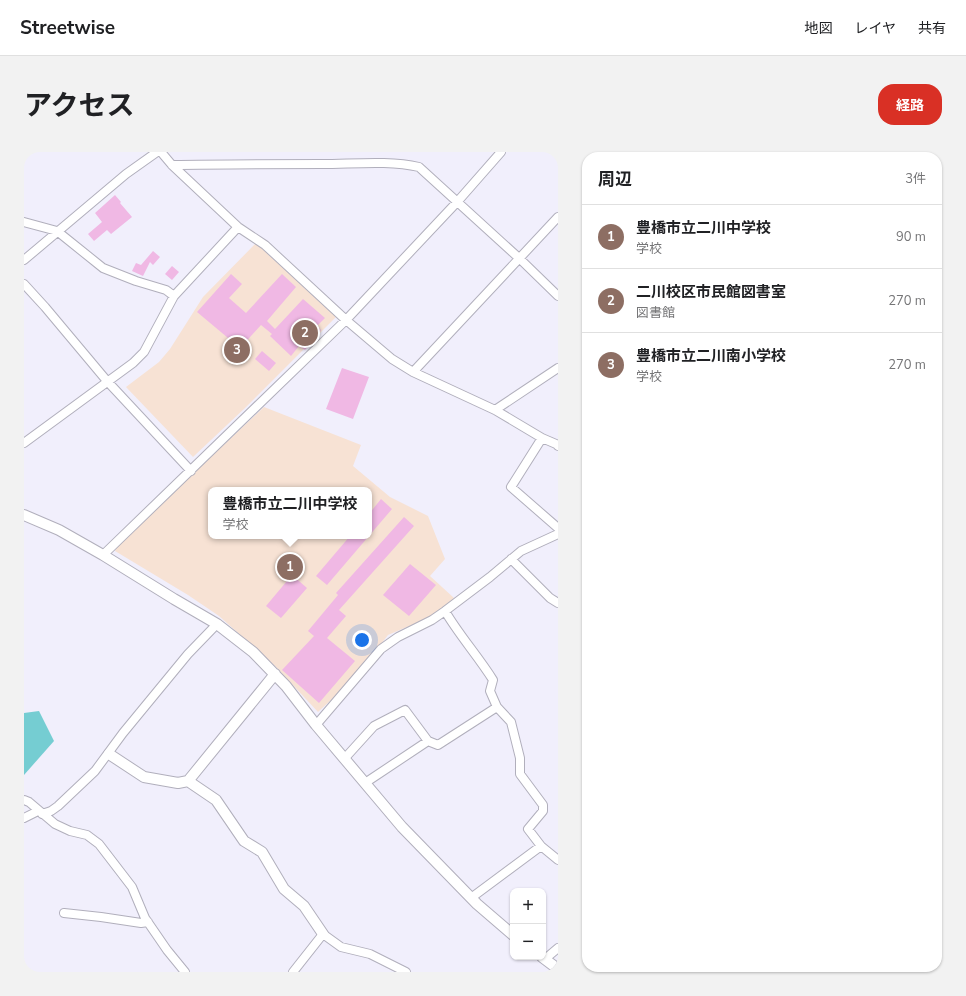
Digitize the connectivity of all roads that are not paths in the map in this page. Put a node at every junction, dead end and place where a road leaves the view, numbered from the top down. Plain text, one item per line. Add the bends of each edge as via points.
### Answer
1 (157, 152) edge
2 (161, 152) edge
3 (501, 152) edge
4 (172, 165) junction
5 (458, 201) junction
6 (558, 217) edge
7 (24, 222) edge
8 (238, 227) junction
9 (57, 231) junction
10 (520, 259) junction
11 (24, 260) edge
12 (24, 284) edge
13 (174, 296) junction
14 (558, 296) edge
15 (346, 320) junction
16 (558, 368) edge
17 (413, 372) junction
18 (107, 381) junction
19 (495, 410) junction
20 (542, 438) junction
21 (24, 443) edge
22 (558, 446) edge
23 (191, 471) junction
24 (24, 515) edge
25 (558, 528) edge
26 (558, 534) edge
27 (103, 555) junction
28 (511, 559) junction
29 (558, 603) edge
30 (445, 611) junction
31 (217, 624) junction
32 (275, 674) junction
33 (497, 707) junction
34 (316, 725) junction
35 (428, 741) junction
36 (108, 754) junction
37 (345, 758) junction
38 (188, 781) junction
39 (365, 783) junction
40 (24, 800) edge
41 (40, 813) junction
42 (24, 818) edge
43 (541, 846) junction
44 (558, 860) edge
45 (471, 898) junction
46 (64, 913) dead end
47 (148, 922) junction
48 (510, 932) edge
49 (323, 934) junction
50 (558, 948) edge
51 (546, 956) edge
52 (546, 960) edge
53 (558, 970) edge
54 (185, 972) edge
55 (293, 972) edge
56 (406, 972) edge

1 - 9 street
2 - 4 street
3 - 5 street
4 - 5 street via 410,165 419,167
4 - 8 street
5 - 10 street
5 - 15 street
6 - 10 street
7 - 9 street
8 - 13 street
8 - 15 street via 265,245
9 - 11 street
9 - 13 street via 104,268 166,290
10 - 14 street
10 - 17 street
12 - 18 street
13 - 18 street via 144,352
15 - 17 street
15 - 23 street
16 - 19 street
17 - 19 street
18 - 21 street
18 - 23 street
19 - 20 street
20 - 22 street
20 - 25 street via 511,487
23 - 27 street
24 - 27 street via 59,530
26 - 28 street via 521,551
27 - 31 street
28 - 29 street
28 - 30 street
30 - 33 street via 494,680 490,691
30 - 34 street via 381,648
31 - 32 street via 253,652
31 - 36 street via 188,654
32 - 34 street
32 - 38 street
33 - 35 street via 438,745
33 - 43 street via 511,722 520,758 520,774 543,805 543,811 528,829
34 - 37 street
35 - 37 street via 406,710 374,726
35 - 39 street
36 - 38 street via 144,777 178,783
36 - 41 street via 96,771 58,806 51,811
37 - 39 street
38 - 49 street via 216,800 244,841 262,852 284,889 304,906
39 - 45 street via 402,827
40 - 41 street
41 - 42 street
41 - 47 street via 55,824 87,835 99,844 132,887
43 - 44 street
43 - 45 street
45 - 48 street
46 - 47 street
47 - 54 street
49 - 55 street
49 - 56 street via 341,947 370,954
50 - 51 street
52 - 53 street

